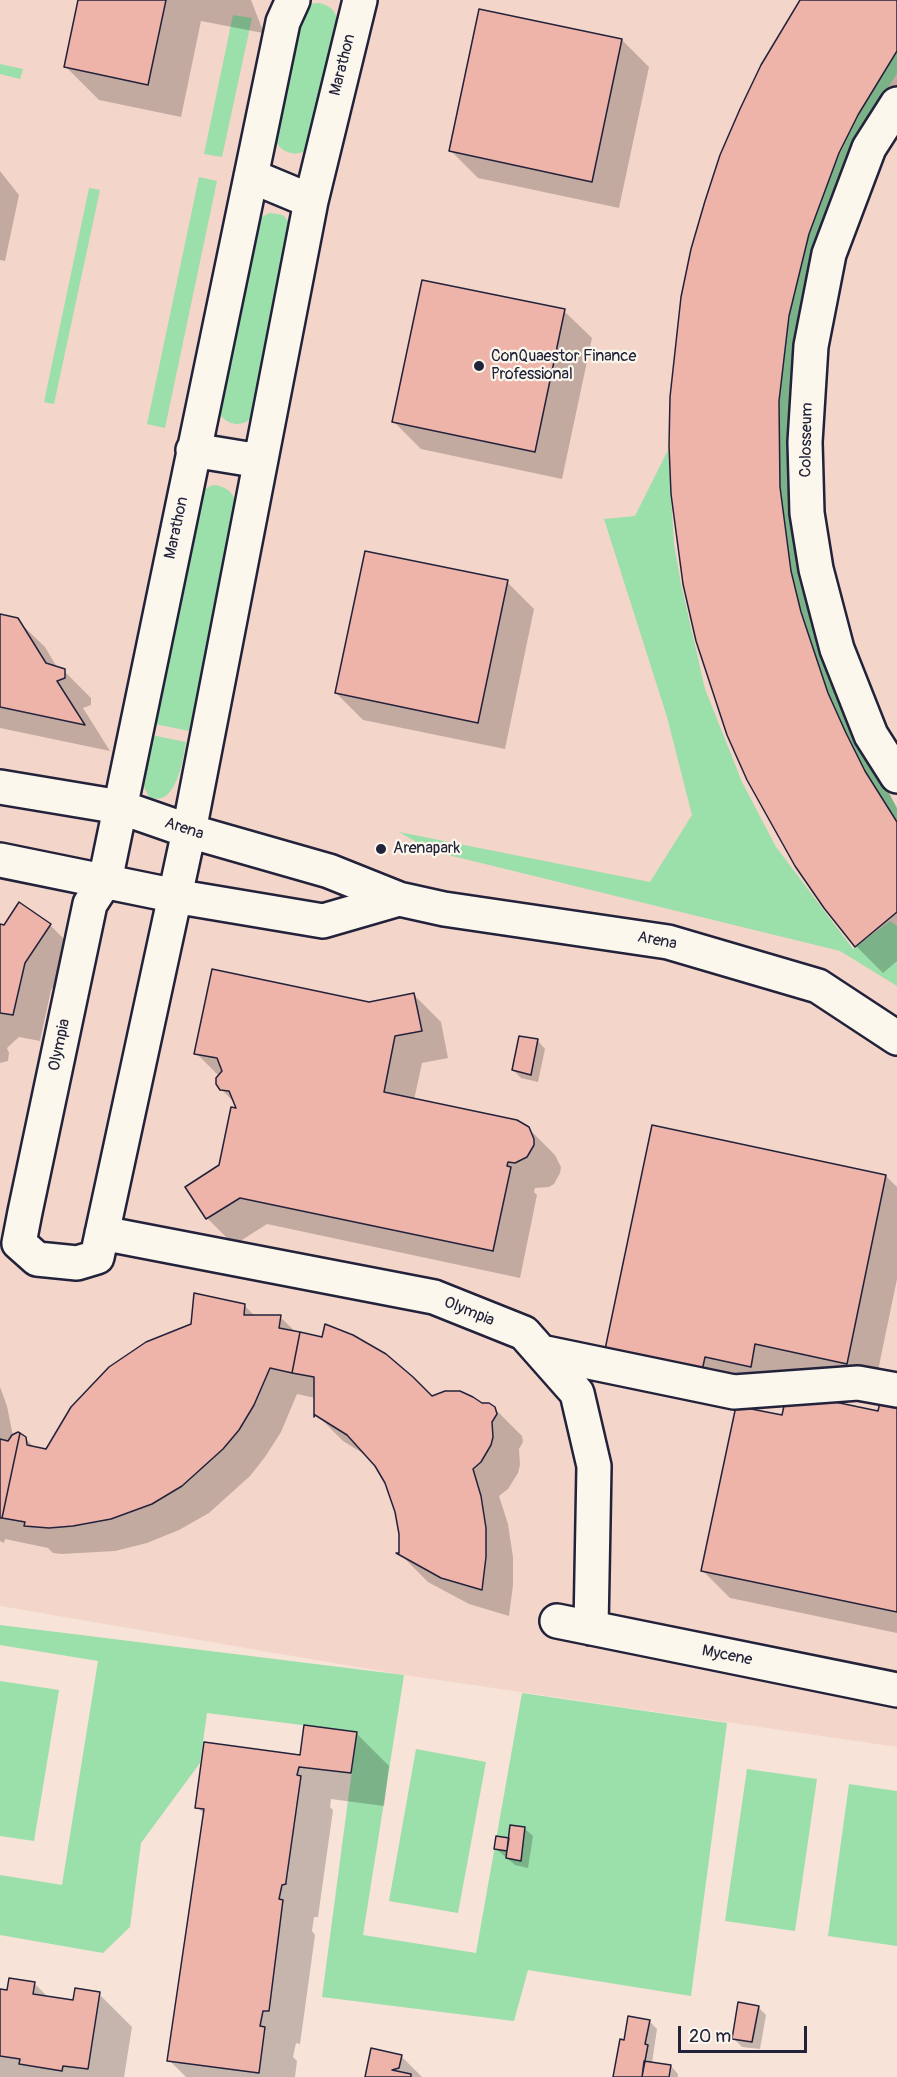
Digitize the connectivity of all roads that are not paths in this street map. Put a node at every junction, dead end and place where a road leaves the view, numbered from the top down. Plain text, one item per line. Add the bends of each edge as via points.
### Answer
1 (293, 0) edge
2 (360, 0) edge
3 (897, 104) edge
4 (251, 176) junction
5 (311, 201) junction
6 (193, 450) junction
7 (260, 461) junction
8 (897, 776) edge
9 (0, 787) edge
10 (120, 807) junction
11 (189, 831) junction
12 (0, 860) edge
13 (105, 881) junction
14 (176, 896) junction
15 (399, 899) junction
16 (897, 1038) edge
17 (12, 1210) edge
18 (102, 1233) junction
19 (541, 1352) junction
20 (897, 1390) edge
21 (557, 1621) dead end
22 (591, 1628) junction
23 (897, 1690) edge

1 - 4 street, Marathon via 283,22
2 - 5 street, Marathon
3 - 8 street, Colosseum via 869,148 829,254 811,346 805,442 807,513 816,569 837,649 871,735
4 - 5 street
4 - 6 street, Marathon
5 - 7 street, Marathon
6 - 7 street
6 - 10 street, Marathon
7 - 11 street, Marathon
9 - 10 street, Arena
10 - 11 street, Arena
10 - 13 street, Marathon
11 - 14 street, Marathon
11 - 15 street, Arena via 329,871
12 - 13 street, Arena
13 - 14 street, Arena
13 - 17 street, Olympia via 90,904
14 - 15 street, Arena via 323,921
14 - 18 street, Olympia
15 - 16 street, Arena via 668,942 818,986
17 - 18 street, Olympia via 19,1243 38,1259 77,1263 97,1257
18 - 19 street, Olympia via 434,1298 524,1333
19 - 20 street via 734,1392 858,1383
19 - 22 street, Olympia via 576,1393 594,1466
21 - 22 street, Mycene
22 - 23 street, Mycene

